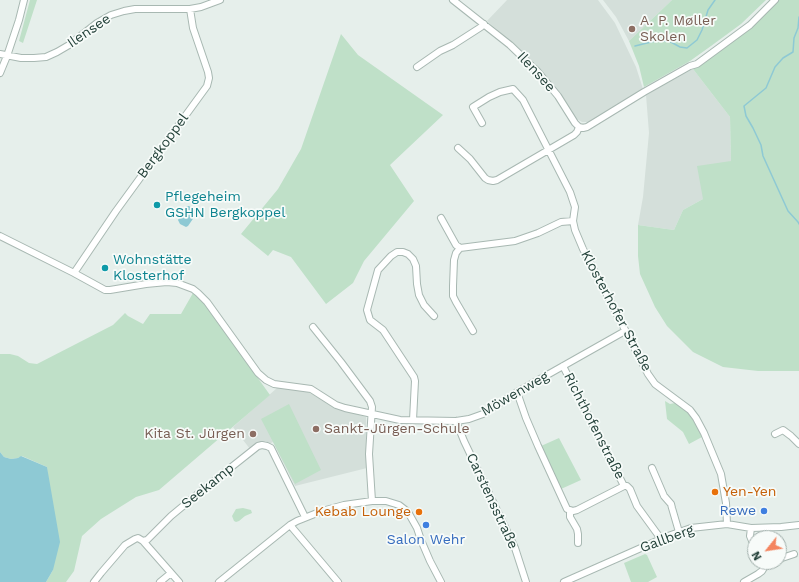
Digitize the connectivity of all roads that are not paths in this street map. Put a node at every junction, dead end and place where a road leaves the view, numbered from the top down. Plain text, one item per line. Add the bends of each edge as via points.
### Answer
1 (24, 0) edge
2 (220, 0) edge
3 (452, 0) edge
4 (770, 0) edge
5 (775, 0) edge
6 (190, 9) junction
7 (484, 24) junction
8 (0, 54) edge
9 (7, 56) junction
10 (690, 66) junction
11 (417, 67) dead end
12 (0, 73) edge
13 (482, 123) dead end
14 (579, 127) junction
15 (458, 148) dead end
16 (549, 150) junction
17 (441, 218) dead end
18 (573, 221) junction
19 (0, 236) edge
20 (460, 248) junction
21 (74, 273) junction
22 (434, 316) dead end
23 (313, 327) dead end
24 (473, 331) dead end
25 (625, 331) junction
26 (563, 366) junction
27 (517, 392) junction
28 (371, 414) junction
29 (413, 420) junction
30 (456, 421) junction
31 (775, 434) dead end
32 (799, 444) edge
33 (652, 468) dead end
34 (624, 486) junction
35 (372, 501) junction
36 (570, 510) junction
37 (305, 517) junction
38 (727, 524) junction
39 (290, 525) junction
40 (799, 525) edge
41 (751, 528) joint
42 (679, 532) junction
43 (661, 539) junction
44 (143, 541) junction
45 (578, 543) dead end
46 (794, 554) dead end
47 (787, 555) edge
48 (762, 570) edge
49 (171, 573) junction
50 (94, 582) edge
51 (160, 582) edge
52 (179, 582) edge
53 (219, 582) edge
54 (338, 582) edge
55 (441, 582) edge
56 (526, 582) edge
57 (564, 582) edge
58 (744, 582) edge

1 - 9 street
2 - 6 street, Ilensee
3 - 7 street, Ilensee
4 - 10 street via 742,27
5 - 10 street via 743,31 697,64
6 - 9 street, Ilensee via 124,11 97,22 69,45 46,57
6 - 21 street, Bergkoppel via 193,28 208,72 207,86
7 - 11 street
7 - 14 street, Ilensee via 541,75
8 - 9 street, Ilensee
9 - 12 street
10 - 14 street via 587,127
13 - 16 street, Klosterhofer Straße via 473,106 500,92 514,89 523,100
14 - 16 street via 576,134
15 - 16 street via 485,178 493,181
16 - 18 street, Klosterhofer Straße via 570,192 574,207
17 - 20 street
18 - 20 street via 561,222 515,241
18 - 25 street, Klosterhofer Straße via 583,249
19 - 21 street, Möwenweg
20 - 24 street via 454,260 453,296
21 - 28 street, Möwenweg via 105,290 167,282 193,289 207,302 258,373 266,380 274,384 311,389 345,408
22 - 29 street via 419,295 413,259 408,254 397,252 378,270 367,310 370,320 383,330 414,377
23 - 28 street via 370,400
25 - 26 street, Möwenweg
25 - 38 street, Klosterhofer Straße via 655,384 690,410 704,433 721,474
26 - 27 street, Möwenweg
26 - 34 street, Richthofenstraße
27 - 30 street, Möwenweg via 483,414 469,420
27 - 36 street via 538,446 565,505
28 - 29 street, Möwenweg
28 - 35 street via 369,454
29 - 30 street, Möwenweg
30 - 56 street, Carstensstraße via 515,548
31 - 32 street via 783,430
33 - 42 street via 664,496 671,504
34 - 36 street via 577,510
34 - 43 street, Richthofenstraße via 630,489 637,506
35 - 37 street via 344,505
35 - 55 street via 393,503 408,512
36 - 45 street via 570,517 577,529
37 - 39 street
37 - 44 street, Seekamp via 271,448 262,445 200,492
38 - 41 street, Gallberg
38 - 42 street, Gallberg
39 - 53 street
39 - 54 street
40 - 41 street, Gallberg
42 - 43 street, Gallberg
43 - 57 street, Gallberg
44 - 49 street
44 - 50 street, Seekamp via 138,538 126,545
46 - 47 street
48 - 58 street
49 - 51 street
49 - 52 street

